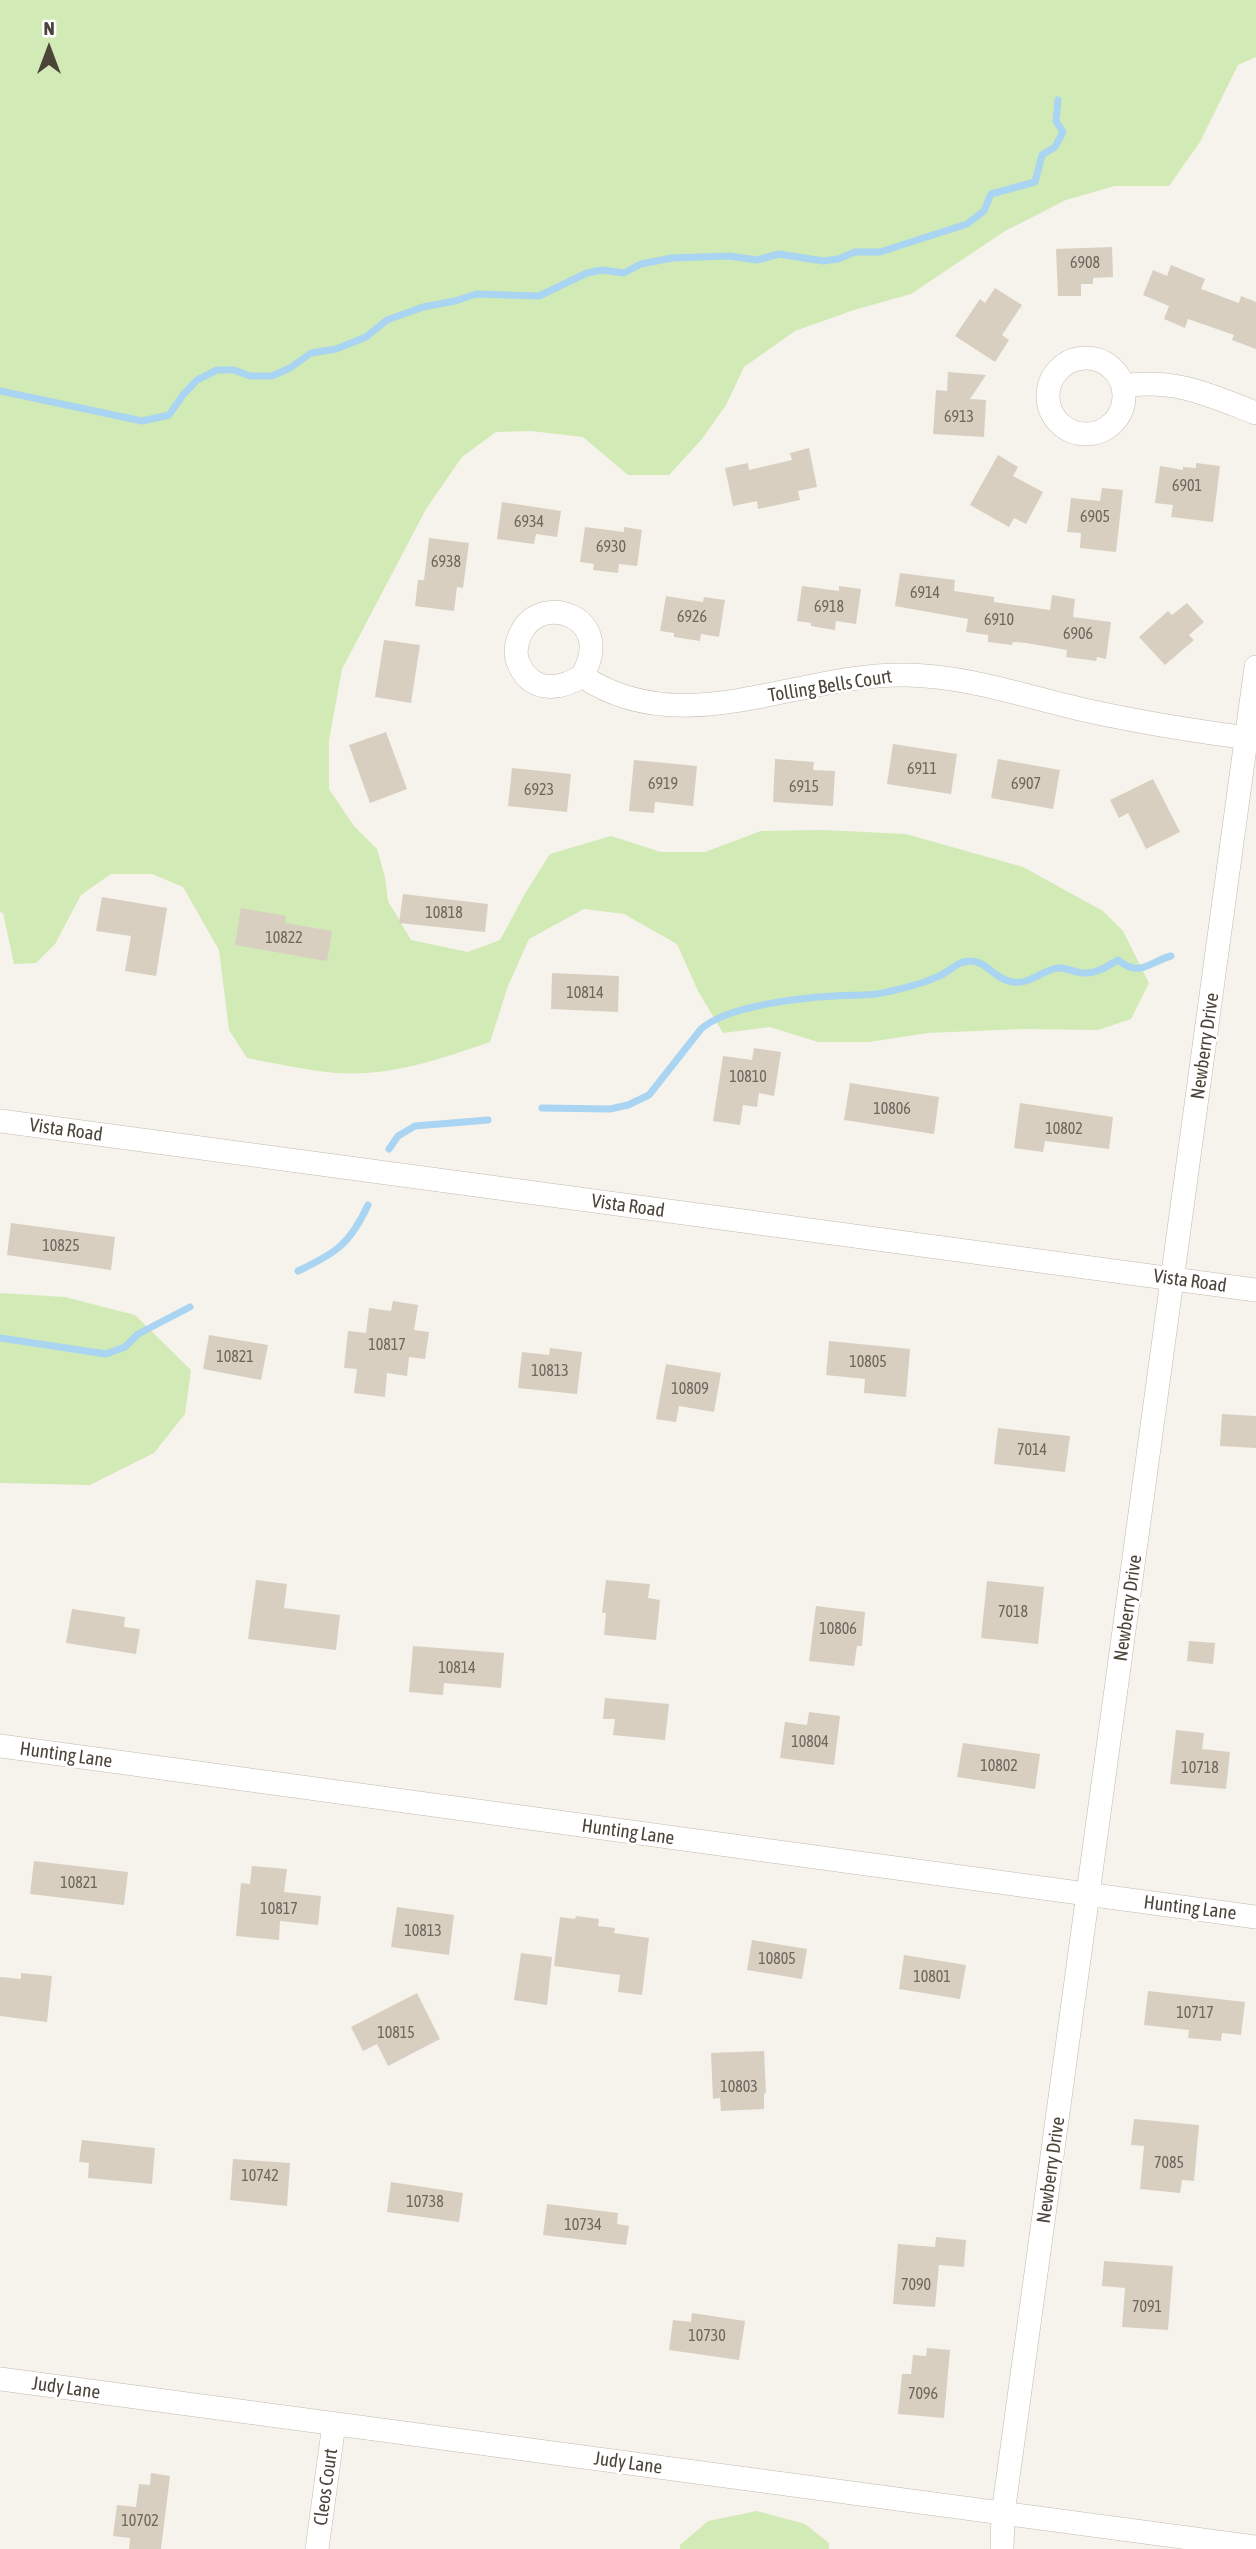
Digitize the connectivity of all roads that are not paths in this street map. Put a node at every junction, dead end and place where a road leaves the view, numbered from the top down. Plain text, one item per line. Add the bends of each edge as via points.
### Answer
1 (1123, 386) dead end
2 (1256, 413) edge
3 (1256, 667) edge
4 (582, 676) dead end
5 (1252, 739) edge
6 (0, 1121) edge
7 (1173, 1279) junction
8 (1256, 1290) edge
9 (0, 1746) edge
10 (1088, 1895) junction
11 (1256, 1917) edge
12 (0, 2379) edge
13 (334, 2424) junction
14 (1003, 2514) junction
15 (1256, 2547) edge
16 (317, 2549) edge
17 (1002, 2549) edge

1 - 2 street via 1146,383 1191,388
3 - 5 street, Newberry Drive
4 - 5 street, Tolling Bells Court via 632,700 662,705 733,702 868,676 946,677 1089,711
5 - 7 street, Newberry Drive
6 - 7 street, Vista Road
7 - 8 street, Vista Road
7 - 10 street, Newberry Drive
9 - 10 street, Hunting Lane
10 - 11 street, Hunting Lane
10 - 14 street, Newberry Drive
12 - 13 street, Judy Lane
13 - 14 street, Judy Lane
13 - 16 street, Cleos Court
14 - 15 street, Judy Lane
14 - 17 street, Newberry Drive

